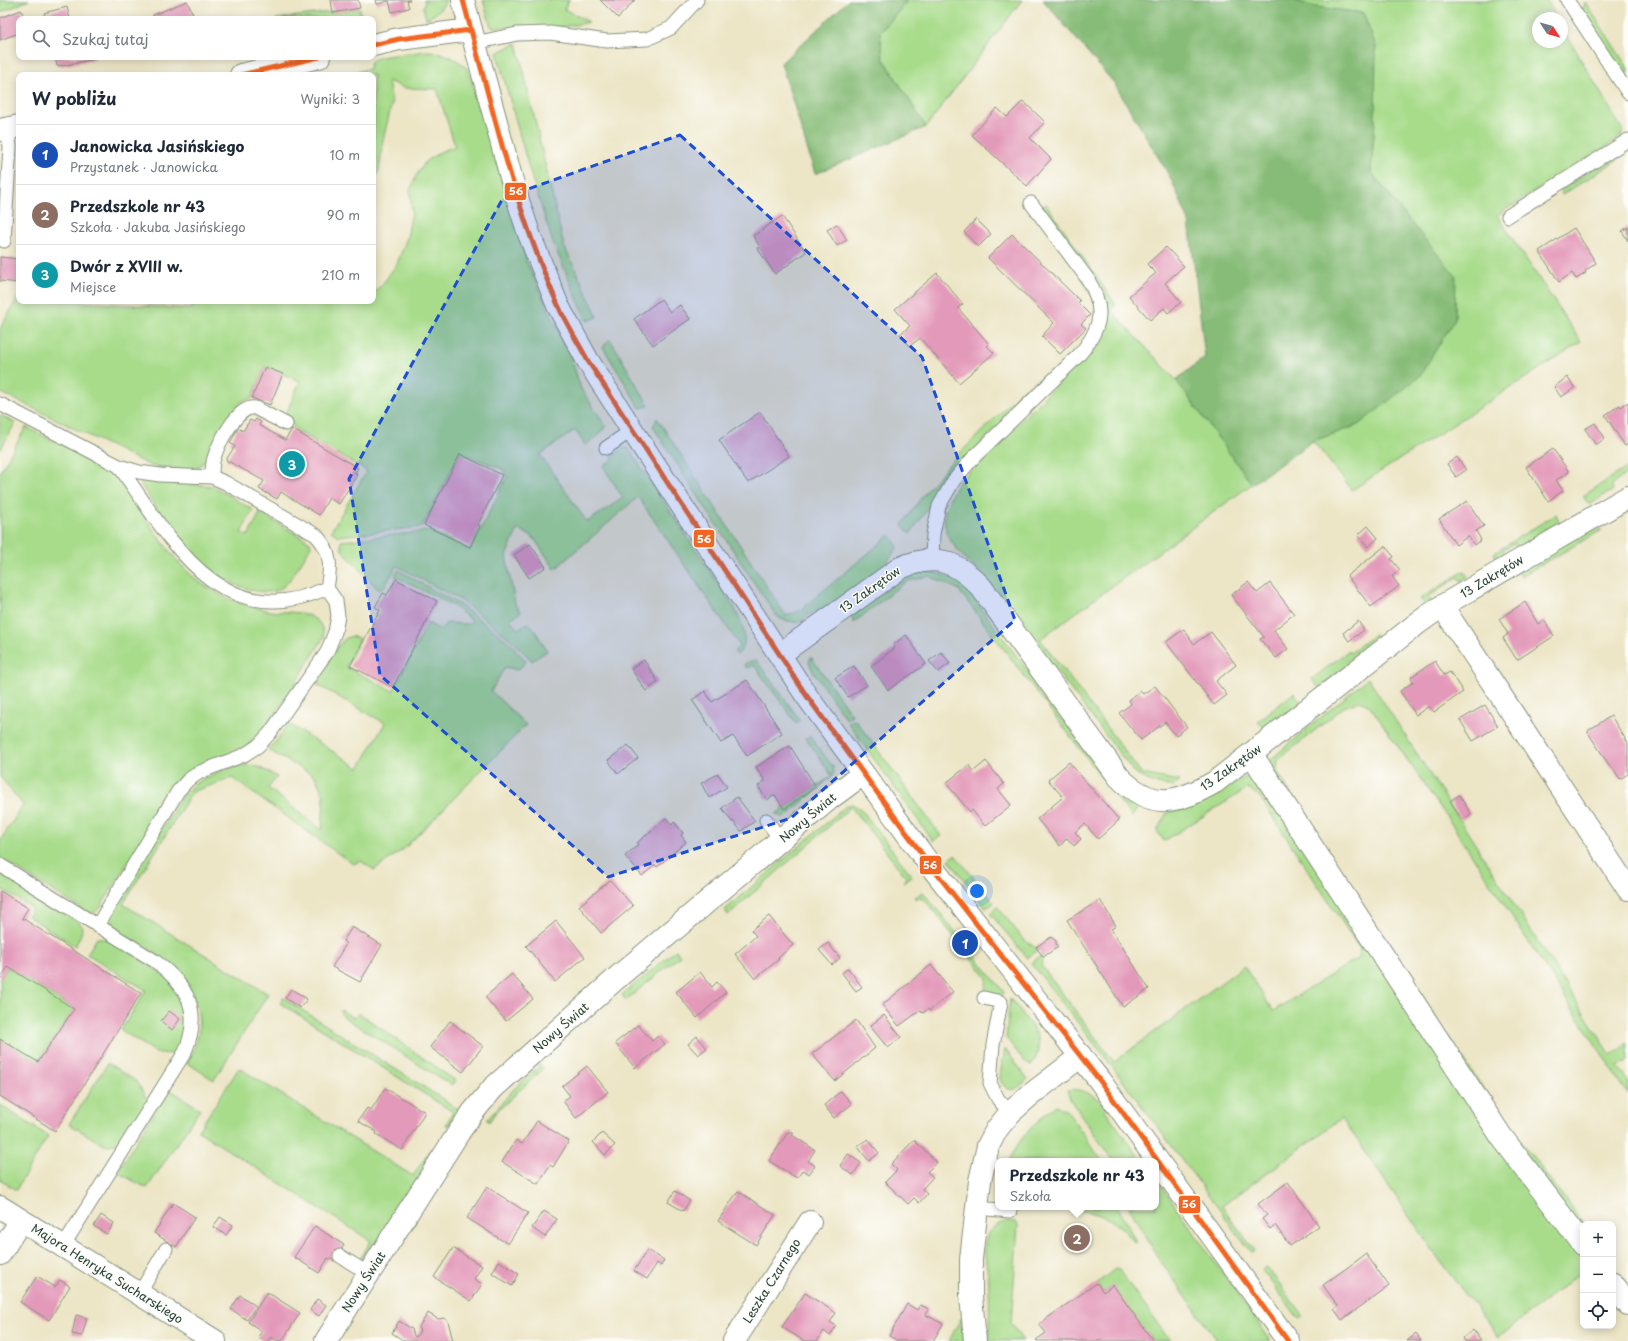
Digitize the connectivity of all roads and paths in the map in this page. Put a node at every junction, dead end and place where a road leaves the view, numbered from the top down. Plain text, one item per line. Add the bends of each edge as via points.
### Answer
1 (463, 0) edge
2 (697, 0) edge
3 (1567, 0) edge
4 (473, 36) junction
5 (376, 44) edge
6 (306, 60) edge
7 (254, 72) edge
8 (1628, 93) edge
9 (9, 128) edge
10 (1628, 140) edge
11 (1031, 203) dead end
12 (1508, 216) dead end
13 (4, 241) dead end
14 (0, 404) edge
15 (286, 424) dead end
16 (632, 430) junction
17 (606, 448) dead end
18 (119, 466) junction
19 (212, 477) junction
20 (1628, 497) edge
21 (932, 560) junction
22 (327, 588) junction
23 (1442, 606) junction
24 (780, 654) junction
25 (1252, 755) junction
26 (863, 774) junction
27 (766, 820) dead end
28 (782, 840) junction
29 (0, 865) edge
30 (1628, 888) edge
31 (97, 926) junction
32 (984, 998) dead end
33 (1081, 1056) junction
34 (1010, 1113) junction
35 (1157, 1158) edge
36 (1159, 1161) edge
37 (0, 1207) edge
38 (977, 1208) junction
39 (995, 1210) edge
40 (999, 1210) edge
41 (1010, 1211) dead end
42 (22, 1220) junction
43 (810, 1222) dead end
44 (1580, 1240) edge
45 (64, 1246) junction
46 (166, 1249) dead end
47 (0, 1254) edge
48 (340, 1256) dead end
49 (369, 1274) junction
50 (1616, 1288) edge
51 (139, 1294) junction
52 (1628, 1304) edge
53 (215, 1341) edge
54 (326, 1341) edge
55 (734, 1341) edge
56 (975, 1341) edge
57 (1288, 1341) edge

1 - 4 street
2 - 4 lane via 671,28 647,39 607,41 550,33
3 - 8 lane
4 - 5 street via 399,39
4 - 16 street via 514,188 544,272 558,306 588,361
6 - 7 street
9 - 13 lane
10 - 12 lane
11 - 21 lane via 1095,291 1100,314 1094,336 1079,355 973,458 954,480 940,506 933,534
14 - 18 lane
15 - 19 lane via 255,408 251,407 242,412 218,448 213,459
16 - 17 lane
16 - 24 street
18 - 19 lane via 160,475
18 - 22 lane via 179,551 210,580 244,596 274,602 310,596
19 - 22 lane via 316,535 324,543 330,558
20 - 23 street, 13 Zakrętów
21 - 24 street, 13 Zakrętów via 915,561 900,568
21 - 25 street, 13 Zakrętów via 960,568 981,587 1120,777 1142,795 1168,801 1197,793
22 - 31 lane via 336,602 338,616 327,652 270,734 258,746 244,755 200,772 178,791
23 - 25 street, 13 Zakrętów
23 - 30 street
24 - 26 street via 806,696
25 - 44 street via 1501,1136
26 - 28 street, Nowy Świat
26 - 33 street via 945,885
27 - 28 lane
28 - 49 street, Nowy Świat via 619,976 493,1088 459,1132
29 - 31 lane
31 - 45 lane via 155,961 178,980 190,1003 192,1027 185,1052
32 - 34 lane via 1001,1002 990,1083 998,1099
33 - 34 street
33 - 35 street
34 - 38 street via 988,1146
36 - 57 street
37 - 42 street, Majora Henryka Sucharskiego
38 - 39 lane
38 - 56 street via 970,1296
40 - 41 lane
42 - 45 street, Majora Henryka Sucharskiego
42 - 47 street
43 - 55 street, Leszka Czarnego
45 - 51 street, Majora Henryka Sucharskiego
46 - 51 lane
48 - 49 lane
49 - 54 street, Nowy Świat
50 - 52 street
51 - 53 street, Majora Henryka Sucharskiego

